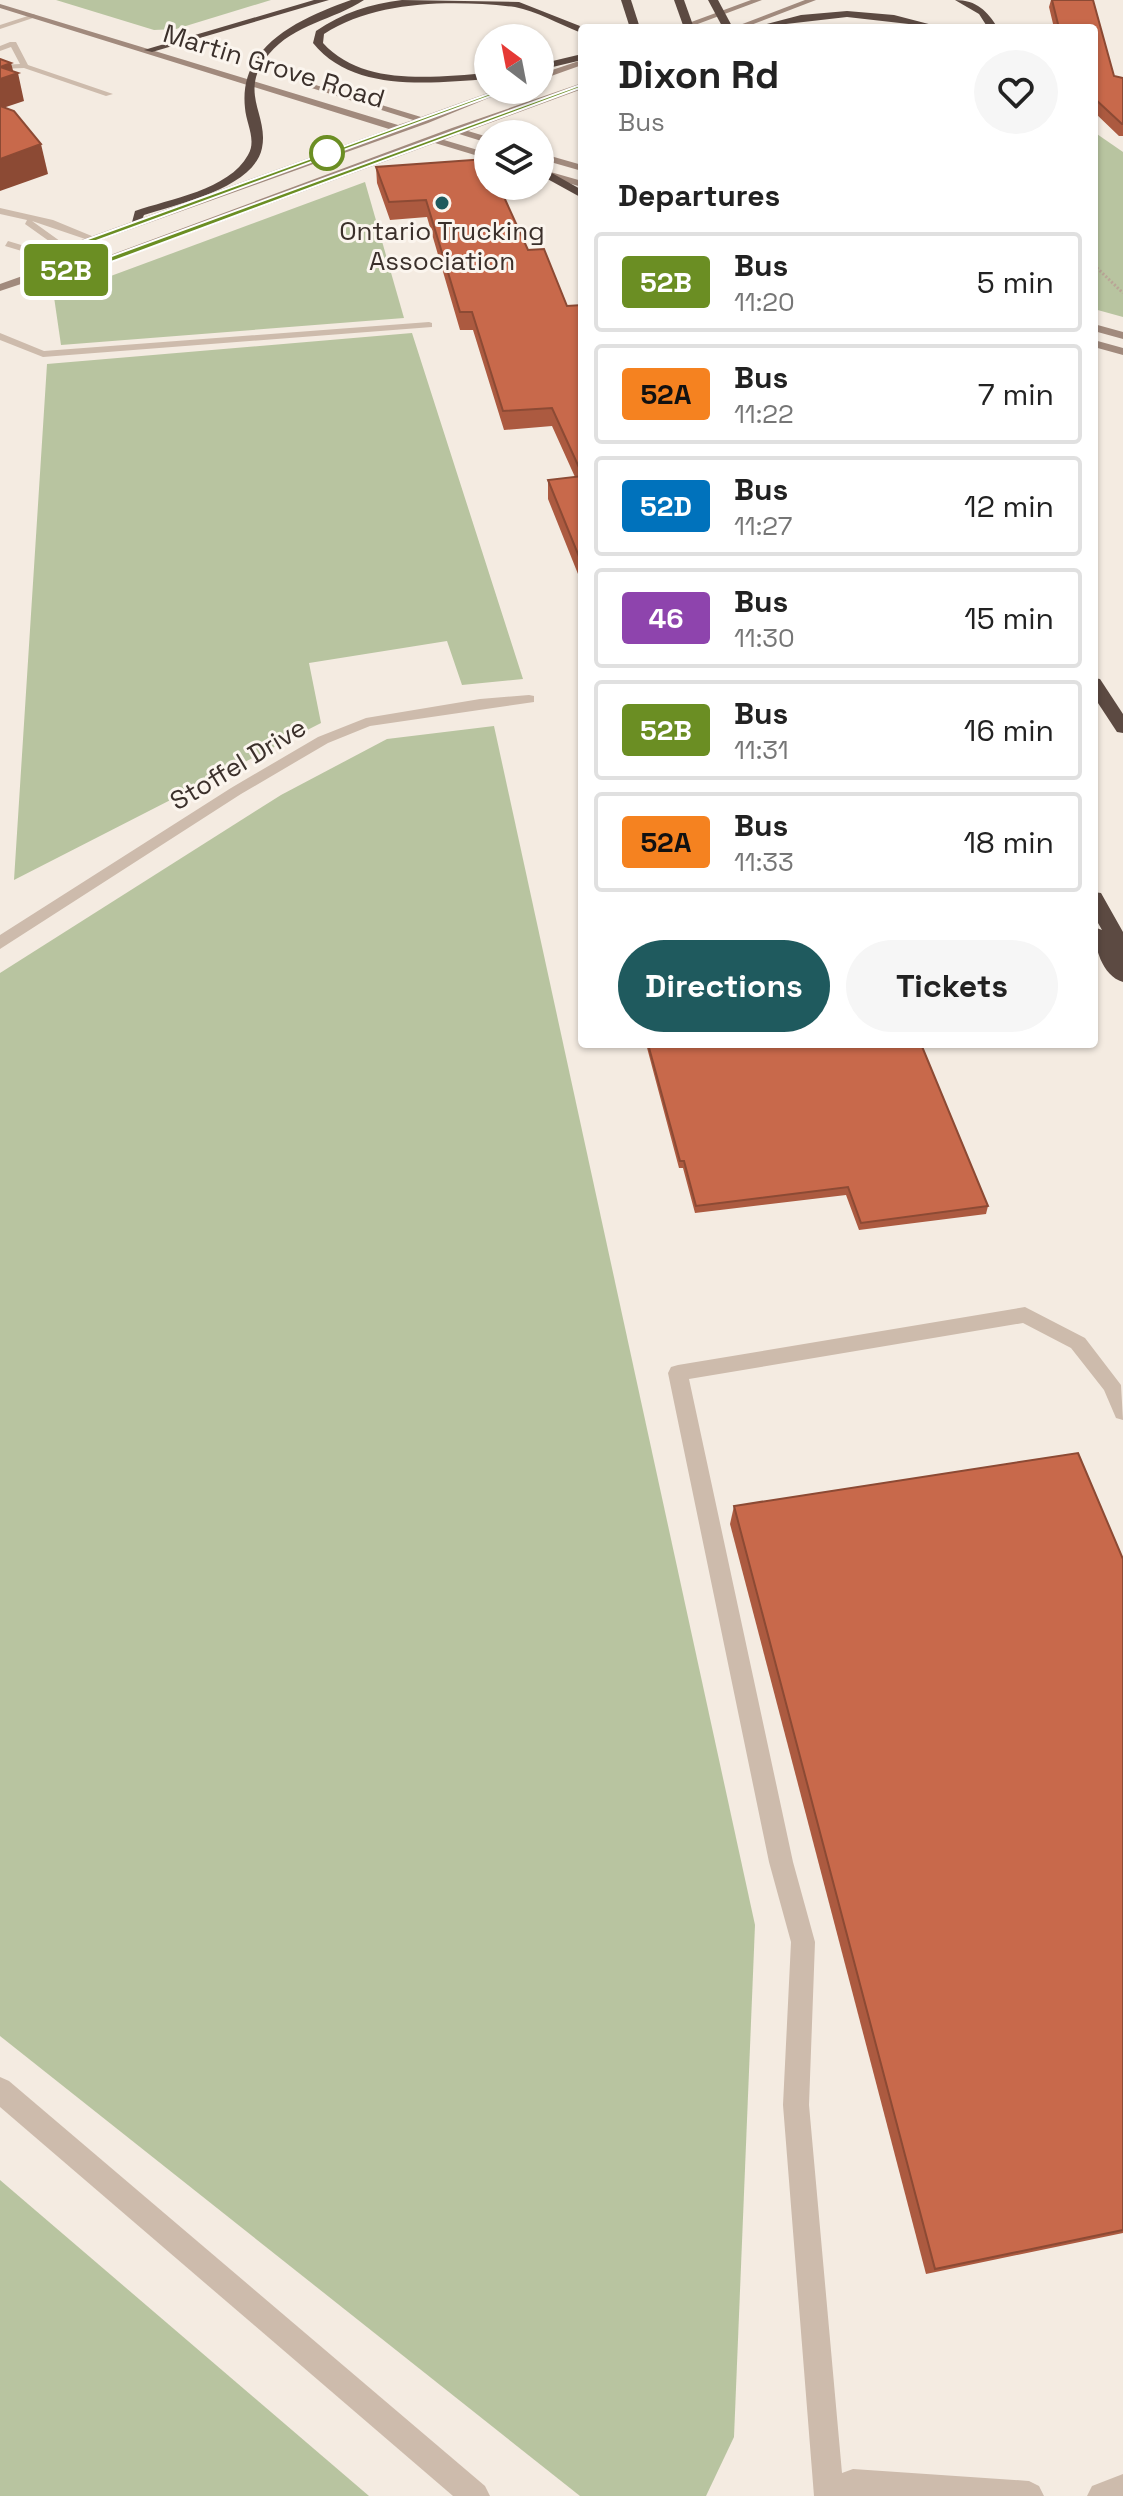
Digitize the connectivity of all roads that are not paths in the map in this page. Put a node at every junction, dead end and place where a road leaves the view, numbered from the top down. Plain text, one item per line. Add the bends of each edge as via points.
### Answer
1 (324, 0) edge
2 (359, 0) edge
3 (465, 0) edge
4 (626, 0) edge
5 (679, 0) edge
6 (758, 0) edge
7 (812, 0) edge
8 (960, 0) edge
9 (714, 3) edge
10 (0, 6) edge
11 (34, 16) junction
12 (634, 24) edge
13 (687, 24) edge
14 (690, 24) edge
15 (726, 24) edge
16 (747, 24) edge
17 (772, 24) edge
18 (920, 24) edge
19 (990, 24) edge
20 (0, 28) edge
21 (578, 28) edge
22 (13, 44) junction
23 (151, 45) junction
24 (168, 45) junction
25 (0, 49) edge
26 (183, 49) dead end
27 (578, 61) edge
28 (578, 62) edge
29 (554, 65) edge
30 (25, 66) junction
31 (0, 67) edge
32 (244, 67) dead end
33 (258, 67) junction
34 (554, 71) edge
35 (474, 76) edge
36 (290, 81) dead end
37 (578, 87) edge
38 (109, 94) dead end
39 (578, 96) edge
40 (474, 101) edge
41 (421, 120) junction
42 (521, 120) edge
43 (397, 128) junction
44 (459, 131) junction
45 (474, 136) edge
46 (435, 140) junction
47 (474, 152) edge
48 (554, 160) edge
49 (578, 167) edge
50 (554, 176) edge
51 (554, 179) edge
52 (578, 183) edge
53 (578, 193) edge
54 (0, 211) edge
55 (19, 213) junction
56 (135, 223) junction
57 (94, 239) junction
58 (3, 244) edge
59 (66, 249) junction
60 (55, 258) junction
61 (30, 277) junction
62 (0, 288) edge
63 (429, 325) dead end
64 (1098, 328) edge
65 (0, 336) edge
66 (1123, 336) edge
67 (1098, 344) edge
68 (1123, 352) edge
69 (1098, 689) edge
70 (529, 699) dead end
71 (1123, 728) edge
72 (1098, 905) edge
73 (1098, 940) edge
74 (0, 943) edge
75 (1123, 950) edge
76 (1123, 975) edge
77 (1123, 1412) edge
78 (0, 2090) edge
79 (1123, 2489) edge
80 (475, 2496) edge
81 (831, 2496) edge
82 (1029, 2496) edge
83 (1102, 2496) edge

1 - 24 highway
2 - 33 highway via 282,36
3 - 21 highway via 519,5
3 - 35 highway via 371,8 330,23 319,33 318,43 335,62 368,72
4 - 12 highway
5 - 13 highway
6 - 14 main road
7 - 16 main road
8 - 19 highway via 983,12
9 - 15 highway
10 - 11 main road, Martin Grove Road
11 - 20 lane
11 - 23 main road, Martin Grove Road
17 - 18 highway via 835,14
20 - 22 lane via 12,34
22 - 25 lane
22 - 30 lane
23 - 24 highway
23 - 43 main road, Martin Grove Road
24 - 26 main road, Martin Grove Road
27 - 29 highway
28 - 34 main road
30 - 31 lane
30 - 38 lane
32 - 33 main road, Martin Grove Road
33 - 56 highway via 247,89 258,139 249,163 221,182 139,213
36 - 41 main road, Martin Grove Road
37 - 44 main road
39 - 42 main road
40 - 41 main road
41 - 43 main road
41 - 44 main road, Martin Grove Road
43 - 46 main road, Martin Grove Road
43 - 56 main road
44 - 45 main road, Martin Grove Road
44 - 46 main road
46 - 47 main road, Martin Grove Road
46 - 61 main road via 100,263
48 - 49 main road
50 - 52 main road
51 - 53 highway
54 - 55 lane
55 - 57 lane
55 - 59 lane
56 - 57 main road
57 - 59 main road
58 - 60 lane
59 - 60 main road
60 - 61 main road
61 - 62 main road
63 - 65 lane via 43,354
64 - 66 main road
67 - 68 main road
69 - 71 highway
70 - 74 street, Stoffel Drive via 366,722 323,740
72 - 75 highway
73 - 76 highway
77 - 81 lane via 1111,1385 1078,1343 1025,1315 678,1373 781,1862 803,1942 796,2105
78 - 80 lane
79 - 83 lane
81 - 82 lane via 853,2483

